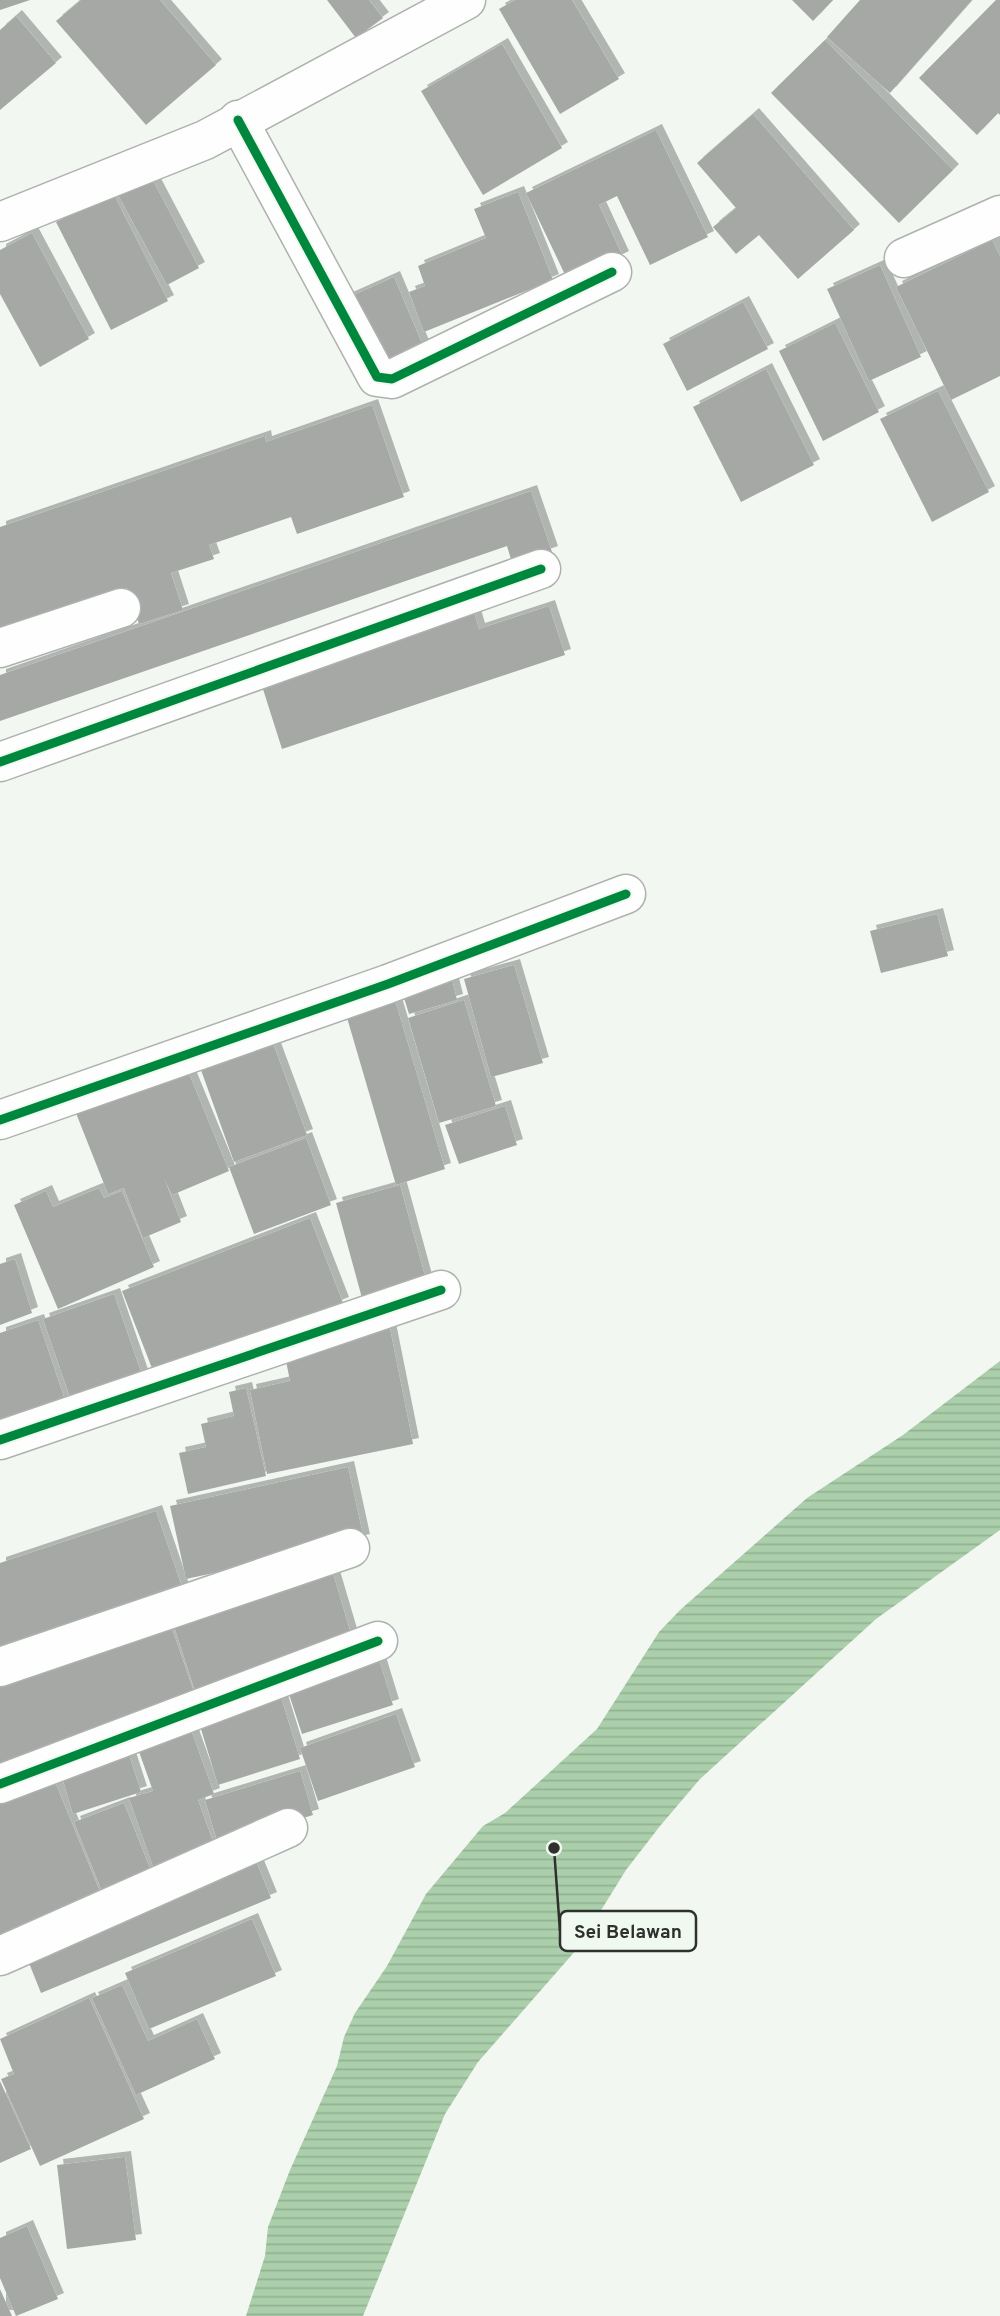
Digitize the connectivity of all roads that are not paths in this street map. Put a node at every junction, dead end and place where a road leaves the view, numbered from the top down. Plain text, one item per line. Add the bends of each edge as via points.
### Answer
1 (466, 0) edge
2 (238, 120) junction
3 (1000, 215) edge
4 (0, 222) edge
5 (904, 258) dead end
6 (612, 272) dead end
7 (541, 569) dead end
8 (121, 608) dead end
9 (0, 648) edge
10 (0, 762) edge
11 (626, 894) dead end
12 (0, 1120) edge
13 (441, 1290) dead end
14 (0, 1440) edge
15 (350, 1548) dead end
16 (379, 1641) dead end
17 (0, 1667) edge
18 (0, 1784) edge
19 (288, 1828) dead end
20 (0, 1956) edge

1 - 2 street
2 - 4 street via 205,140
2 - 6 street via 377,377 392,379
3 - 5 street
7 - 10 street
8 - 9 street
11 - 12 street via 388,984
13 - 14 street
15 - 17 street
16 - 18 street
19 - 20 street

